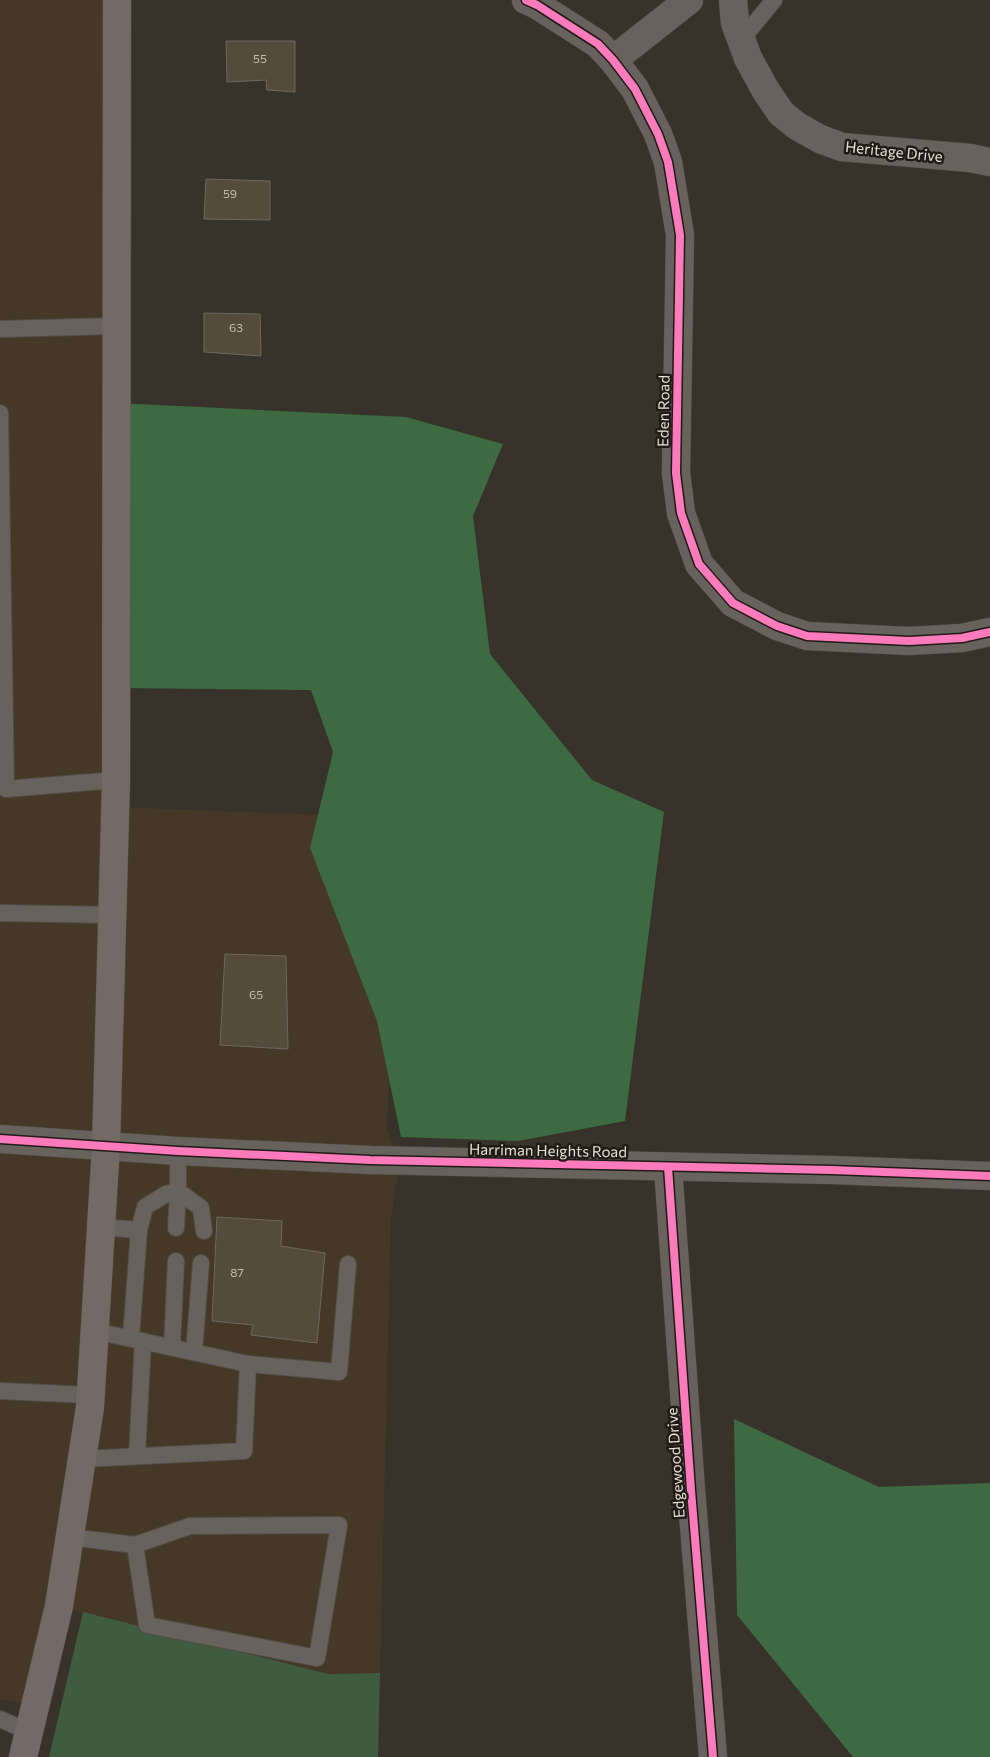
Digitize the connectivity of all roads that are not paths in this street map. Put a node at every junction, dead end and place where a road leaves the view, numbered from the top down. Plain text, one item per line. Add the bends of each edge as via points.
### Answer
1 (117, 0) edge
2 (526, 0) edge
3 (689, 0) edge
4 (733, 0) edge
5 (774, 0) edge
6 (741, 40) junction
7 (613, 60) junction
8 (990, 162) edge
9 (116, 326) junction
10 (0, 329) edge
11 (0, 413) edge
12 (990, 632) edge
13 (2, 712) edge
14 (116, 780) junction
15 (0, 913) edge
16 (113, 915) junction
17 (0, 1139) edge
18 (106, 1146) junction
19 (178, 1151) junction
20 (668, 1167) junction
21 (990, 1176) edge
22 (178, 1191) junction
23 (101, 1227) junction
24 (176, 1228) dead end
25 (139, 1230) junction
26 (204, 1231) dead end
27 (176, 1261) dead end
28 (201, 1263) dead end
29 (348, 1264) dead end
30 (95, 1331) junction
31 (137, 1340) junction
32 (172, 1347) junction
33 (194, 1352) junction
34 (248, 1364) junction
35 (0, 1391) edge
36 (90, 1396) junction
37 (137, 1456) junction
38 (82, 1459) junction
39 (70, 1536) junction
40 (135, 1545) junction
41 (0, 1719) edge
42 (26, 1744) edge
43 (713, 1757) edge

1 - 9 main road
2 - 7 street, Eden Road via 598,44
3 - 7 street
4 - 6 street, Heritage Drive via 735,23
5 - 6 lane
6 - 8 street, Heritage Drive via 766,91 782,113 820,139 842,147
7 - 12 street, Eden Road via 635,89 668,162 680,235 676,473 681,513 699,564 733,602 777,626 807,636 909,641 962,638
9 - 10 lane
9 - 14 main road
11 - 13 lane
13 - 14 lane via 6,789
14 - 16 main road
15 - 16 lane
16 - 18 main road
17 - 18 street, Harriman Heights Road
18 - 19 street, Harriman Heights Road
18 - 23 main road
19 - 20 street, Harriman Heights Road via 370,1160
19 - 22 lane
20 - 21 street, Harriman Heights Road
20 - 43 street, Edgewood Drive
22 - 24 lane
22 - 25 lane via 166,1194 146,1207
22 - 26 lane via 201,1208
23 - 25 lane
23 - 30 main road
25 - 31 lane
27 - 32 lane
28 - 33 lane
29 - 34 lane via 339,1372
30 - 31 lane
30 - 36 main road
31 - 32 lane
31 - 37 lane
32 - 33 lane
33 - 34 lane
34 - 37 lane via 244,1452
35 - 36 lane
36 - 38 main road
37 - 38 lane
38 - 39 main road
39 - 40 lane
39 - 42 main road via 59,1606
40 - 40 lane via 190,1526 340,1525 317,1658 147,1624
41 - 42 lane

